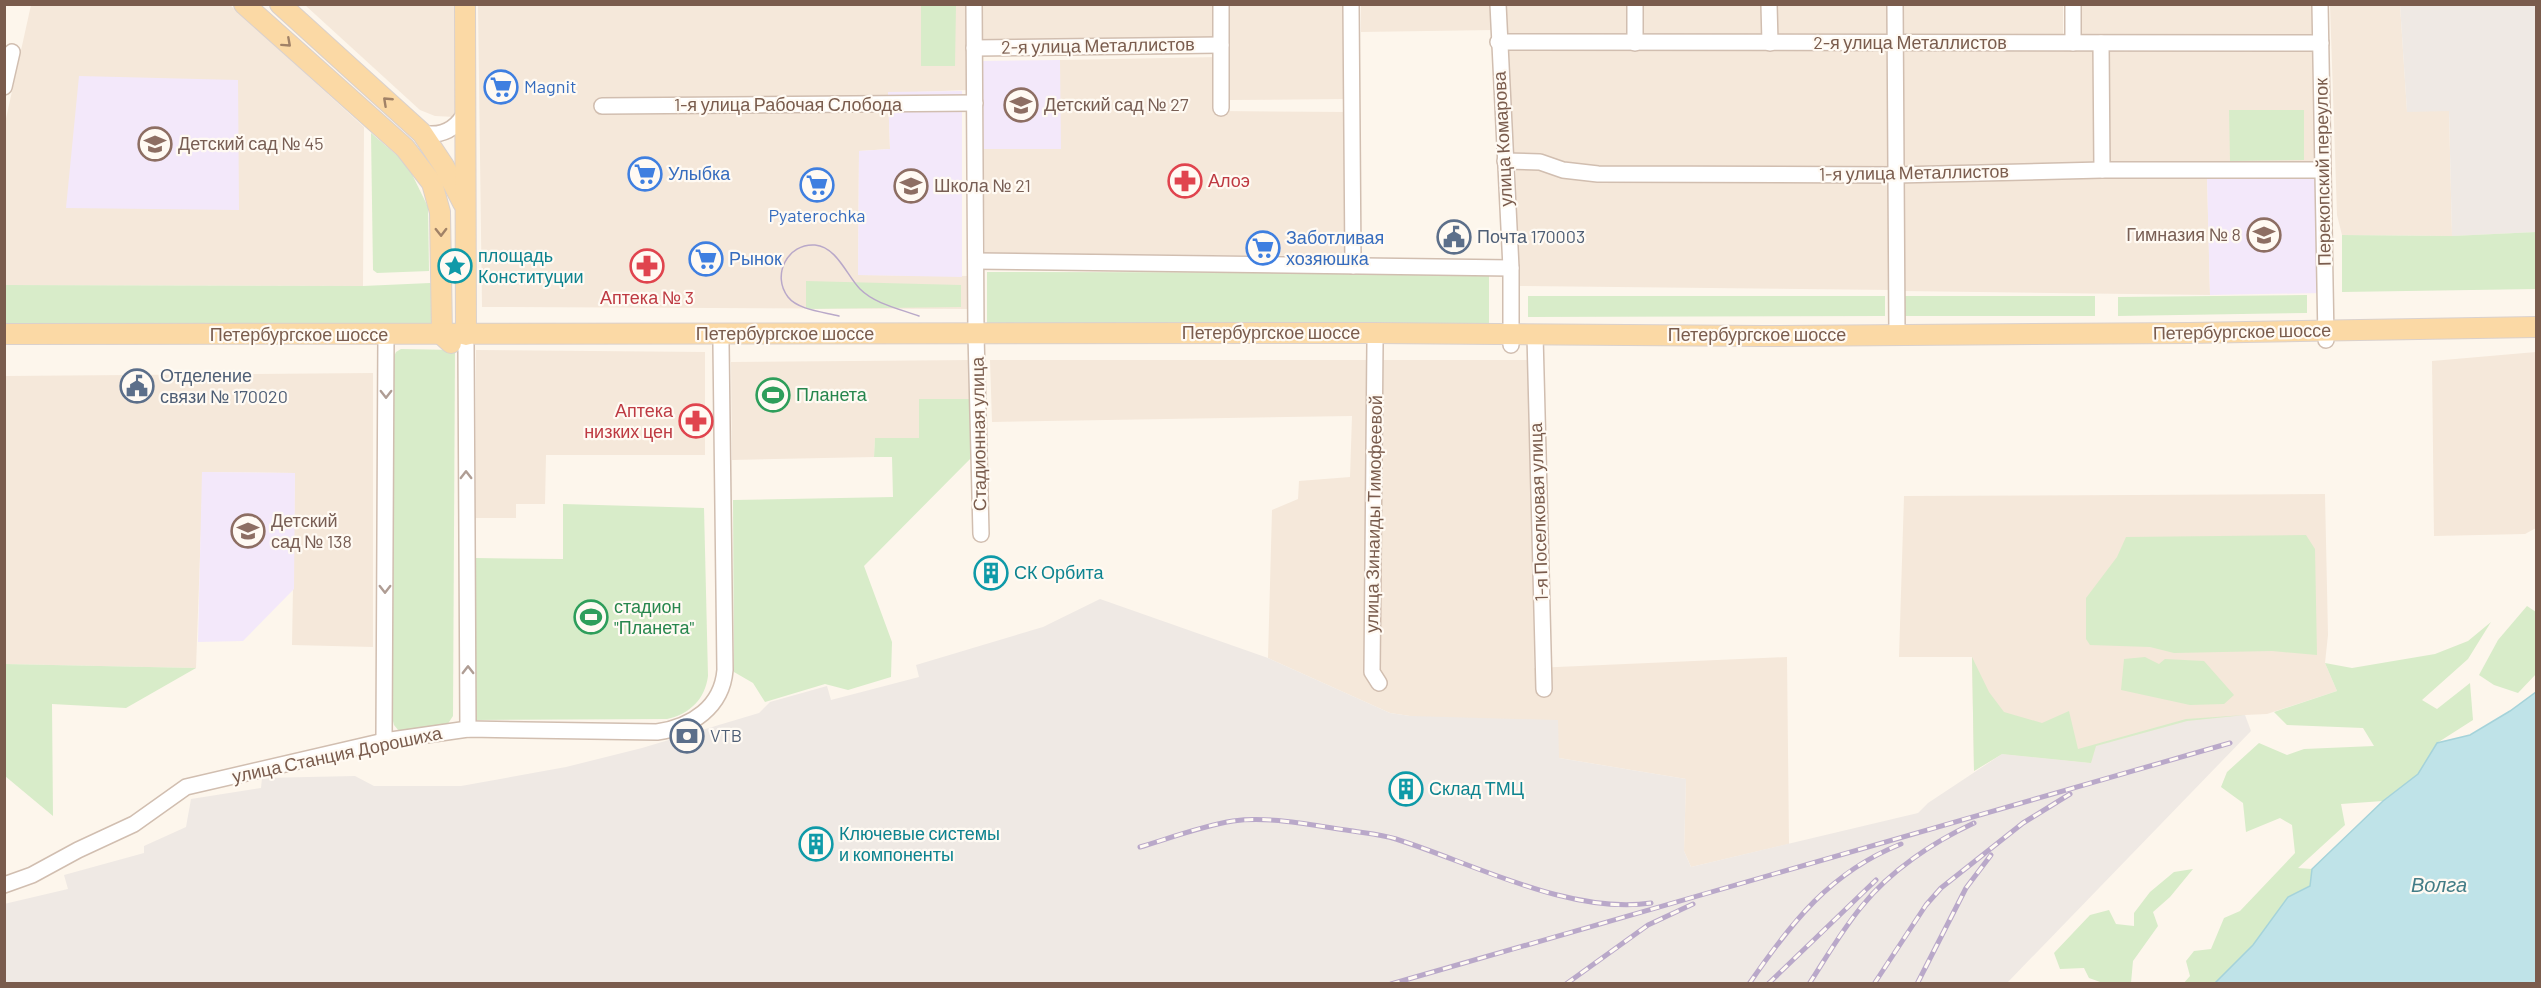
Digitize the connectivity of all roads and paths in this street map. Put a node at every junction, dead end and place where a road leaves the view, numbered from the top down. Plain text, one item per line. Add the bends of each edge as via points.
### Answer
1 (243, 4) edge
2 (280, 4) edge
3 (465, 4) edge
4 (974, 4) edge
5 (1221, 4) edge
6 (1351, 4) edge
7 (1498, 4) edge
8 (1635, 4) edge
9 (1769, 4) edge
10 (1895, 4) edge
11 (2073, 4) edge
12 (2320, 4) edge
13 (1498, 42) junction
14 (1635, 43) junction
15 (1770, 43) junction
16 (1896, 43) junction
17 (2073, 43) junction
18 (2101, 43) junction
19 (2321, 43) junction
20 (1221, 45) junction
21 (974, 48) junction
22 (12, 51) dead end
23 (4, 87) edge
24 (975, 103) junction
25 (602, 106) dead end
26 (1221, 108) dead end
27 (466, 111) junction
28 (422, 133) junction
29 (466, 133) junction
30 (1505, 161) junction
31 (442, 162) junction
32 (421, 167) junction
33 (2102, 170) junction
34 (2323, 170) junction
35 (1896, 175) junction
36 (466, 212) junction
37 (976, 261) junction
38 (1353, 266) junction
39 (1511, 268) junction
40 (2536, 327) edge
41 (4, 334) edge
42 (1897, 335) junction
43 (2326, 335) junction
44 (2536, 336) edge
45 (1374, 338) junction
46 (721, 339) junction
47 (977, 339) junction
48 (386, 340) junction
49 (456, 340) junction
50 (1511, 340) junction
51 (1535, 340) junction
52 (4, 345) edge
53 (981, 534) dead end
54 (1379, 683) dead end
55 (1544, 689) dead end
56 (468, 729) junction
57 (384, 741) junction
58 (4, 885) edge

1 -> 32 main road via 405,148
28 -> 2 main road
3 - 27 main road
4 - 21 street, Стадионная улица
5 - 20 street
6 - 38 street
7 - 13 street, улица Комарова
8 - 14 street
9 - 15 street
10 - 16 street
11 - 17 street
12 - 19 street, Перекопский переулок
13 - 14 street, 2-я улица Металлистов
13 - 30 street, улица Комарова
14 - 15 street, 2-я улица Металлистов
15 - 16 street, 2-я улица Металлистов
16 - 17 street, 2-я улица Металлистов
16 - 35 street
17 - 18 street, 2-я улица Металлистов
18 - 19 street, 2-я улица Металлистов
18 - 33 street
19 - 34 street, Перекопский переулок
20 - 21 street, 2-я улица Металлистов
20 - 26 street
21 - 24 street, Стадионная улица
22 - 23 street
24 - 25 street, 1-я улица Рабочая Слобода
24 - 37 street, Стадионная улица
27 - 28 street via 451,129 438,134
27 - 29 main road
28 - 31 main road
29 - 31 street via 457,152
29 - 36 main road
30 - 35 street, 1-я улица Металлистов via 1540,162 1563,170 1598,174
30 - 39 street, улица Комарова
31 - 32 street
31 - 36 main road
32 -> 49 main road via 435,190 440,212
33 - 34 street, 1-я улица Металлистов
33 - 35 street, 1-я улица Металлистов
34 - 43 street, Перекопский переулок
35 - 42 street
36 - 49 main road
37 - 38 street
37 - 47 street, Стадионная улица
38 - 39 street
39 - 50 street, улица Комарова
40 - 43 main road, Петербургское шоссе
41 - 48 main road, Петербургское шоссе
42 - 43 main road, Петербургское шоссе
42 - 51 main road, Петербургское шоссе
43 - 44 main road, Петербургское шоссе
43 - 51 main road, Петербургское шоссе via 1874,345
45 - 47 main road, Петербургское шоссе
45 - 50 main road, Петербургское шоссе
45 - 54 street, улица Зинаиды Тимофеевой via 1372,672
46 - 47 main road, Петербургское шоссе
46 - 49 main road, Петербургское шоссе
46 - 56 street, улица Станция Дорошиха via 725,666 719,695 694,719 657,732
47 - 53 street, Стадионная улица
48 - 49 main road, Петербургское шоссе
48 - 52 main road, Петербургское шоссе
48 -> 57 street
56 -> 49 street
50 - 51 main road, Петербургское шоссе
51 - 55 street, 1-я Поселковая улица
56 - 57 street, улица Станция Дорошиха
57 - 58 street, улица Станция Дорошиха via 186,787 134,824

